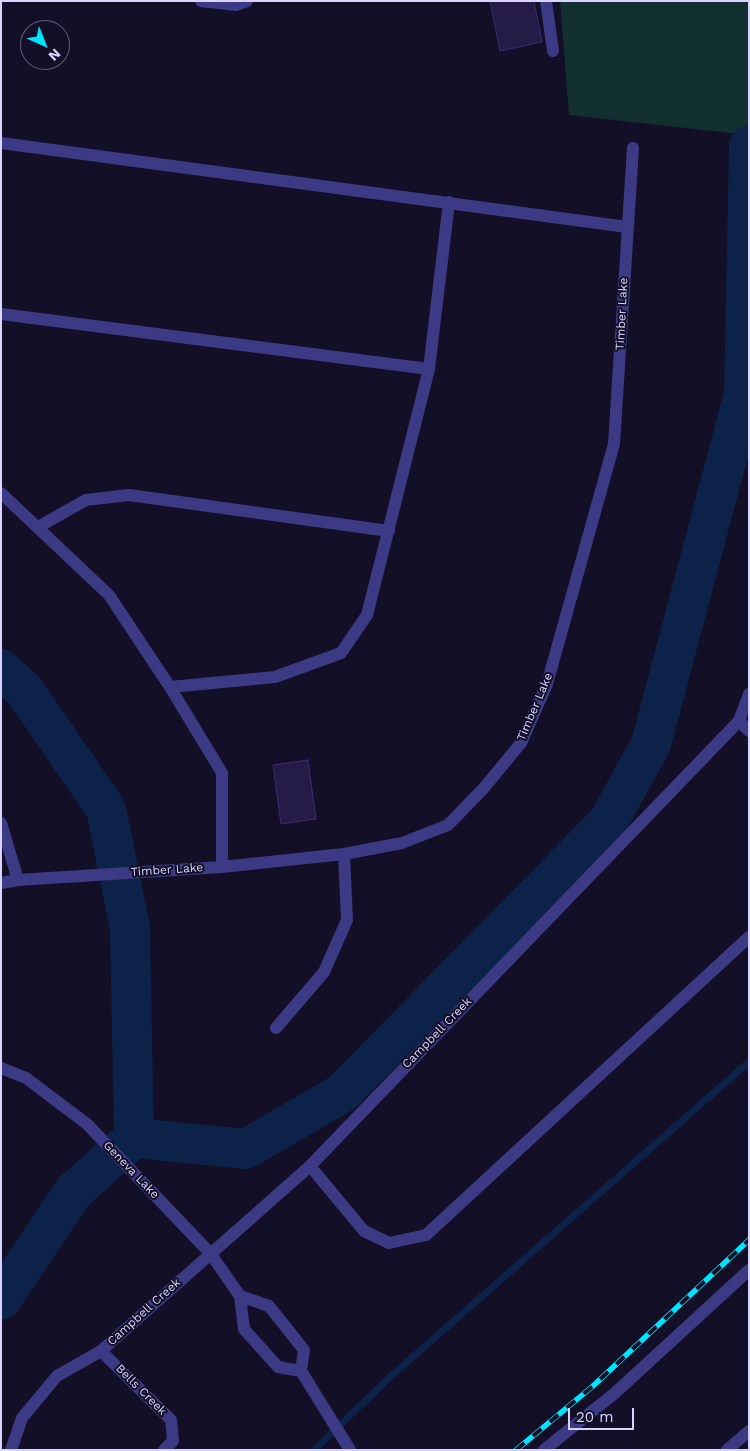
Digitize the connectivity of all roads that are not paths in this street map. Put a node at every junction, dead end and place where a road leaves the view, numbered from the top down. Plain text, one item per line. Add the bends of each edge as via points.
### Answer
1 (201, 1) edge
2 (246, 1) edge
3 (546, 1) edge
4 (553, 51) dead end
5 (1, 142) edge
6 (633, 148) dead end
7 (449, 202) junction
8 (627, 227) junction
9 (1, 314) edge
10 (429, 369) junction
11 (1, 493) edge
12 (38, 527) junction
13 (390, 532) junction
14 (170, 687) junction
15 (749, 694) edge
16 (739, 721) junction
17 (749, 731) edge
18 (1, 823) edge
19 (344, 854) junction
20 (222, 867) junction
21 (18, 880) junction
22 (1, 884) edge
23 (749, 937) edge
24 (276, 1028) dead end
25 (1, 1068) edge
26 (310, 1166) junction
27 (210, 1253) junction
28 (749, 1270) edge
29 (240, 1296) junction
30 (102, 1350) junction
31 (302, 1371) junction
32 (749, 1430) edge
33 (11, 1450) edge
34 (164, 1450) edge
35 (350, 1450) edge
36 (544, 1450) edge
37 (727, 1450) edge

1 - 2 street via 236,5
3 - 4 street
5 - 7 street
6 - 8 street, Timber Lake
7 - 8 street
7 - 10 street
8 - 19 street, Timber Lake via 614,444 547,684 521,743 484,789 448,825 402,843
9 - 10 street
10 - 13 street
11 - 12 street
12 - 13 street via 86,500 129,495
12 - 14 street via 109,595
13 - 14 street via 367,615 341,653 275,677
14 - 20 street via 222,773
15 - 16 street, Campbell Creek
16 - 17 street
16 - 26 street, Campbell Creek
18 - 21 street
19 - 20 street, Timber Lake
19 - 24 street via 347,920 324,972
20 - 21 street, Timber Lake
21 - 22 street, Timber Lake
23 - 26 street via 426,1235 389,1243 364,1231
25 - 27 street, Geneva Lake via 26,1078 87,1124
26 - 27 street, Campbell Creek
27 - 29 street, Geneva Lake
27 - 30 street, Campbell Creek
28 - 36 street via 615,1393
29 - 31 street via 269,1306 304,1350
29 - 31 street, Geneva Lake via 244,1329 278,1367
30 - 33 street via 57,1376 22,1418
30 - 34 street, Bells Creek via 171,1420 173,1441
31 - 35 street
32 - 37 street

